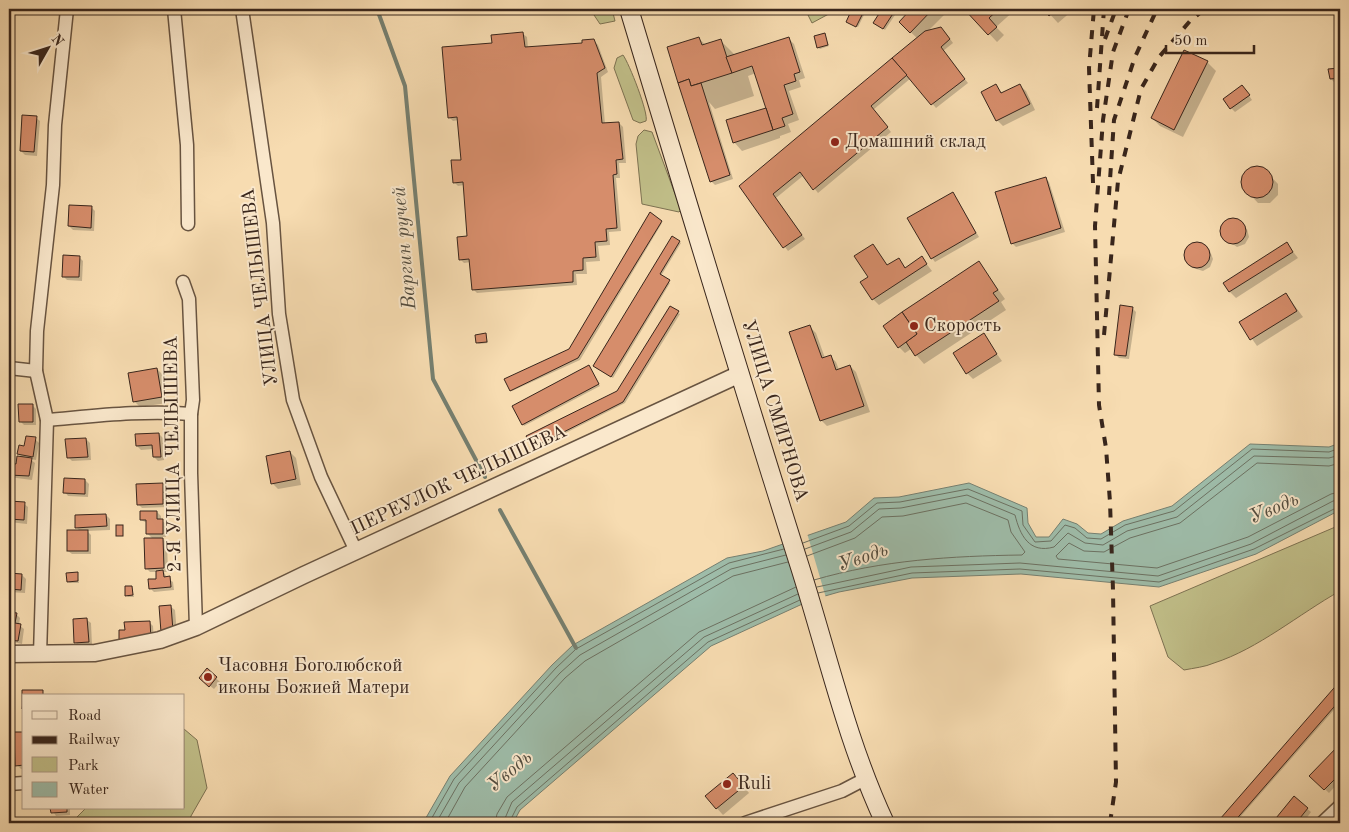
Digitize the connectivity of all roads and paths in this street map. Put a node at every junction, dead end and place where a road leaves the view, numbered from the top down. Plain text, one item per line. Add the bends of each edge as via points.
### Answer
1 (67, 9) edge
2 (174, 9) edge
3 (241, 9) edge
4 (629, 9) edge
5 (188, 224) dead end
6 (183, 282) dead end
7 (9, 368) edge
8 (36, 370) junction
9 (740, 374) junction
10 (191, 414) junction
11 (47, 420) junction
12 (356, 550) junction
13 (196, 627) junction
14 (9, 654) edge
15 (40, 654) junction
16 (865, 779) junction
17 (22, 783) edge
18 (9, 784) edge
19 (1340, 806) edge
20 (745, 823) edge
21 (885, 823) edge
22 (1322, 823) edge

1 - 8 street
2 - 5 street via 187,145
3 - 12 street, УЛИЦА ЧЕЛЫШЕВА via 273,223 279,314 293,400 321,477
4 - 9 main road, УЛИЦА СМИРНОВА
6 - 10 street, 2-Я УЛИЦА ЧЕЛЫШЕВА via 189,299
7 - 8 street
8 - 11 street
9 - 12 street, ПЕРЕУЛОК ЧЕЛЫШЕВА
9 - 16 main road, УЛИЦА СМИРНОВА
10 - 11 street via 119,413
10 - 13 street, 2-Я УЛИЦА ЧЕЛЫШЕВА
11 - 15 street
12 - 13 street, ПЕРЕУЛОК ЧЕЛЫШЕВА
13 - 15 street, ПЕРЕУЛОК ЧЕЛЫШЕВА via 160,640 96,653
14 - 15 street, ПЕРЕУЛОК ЧЕЛЫШЕВА
16 - 20 street via 842,791
16 - 21 main road, УЛИЦА СМИРНОВА
17 - 18 street
19 - 22 street

